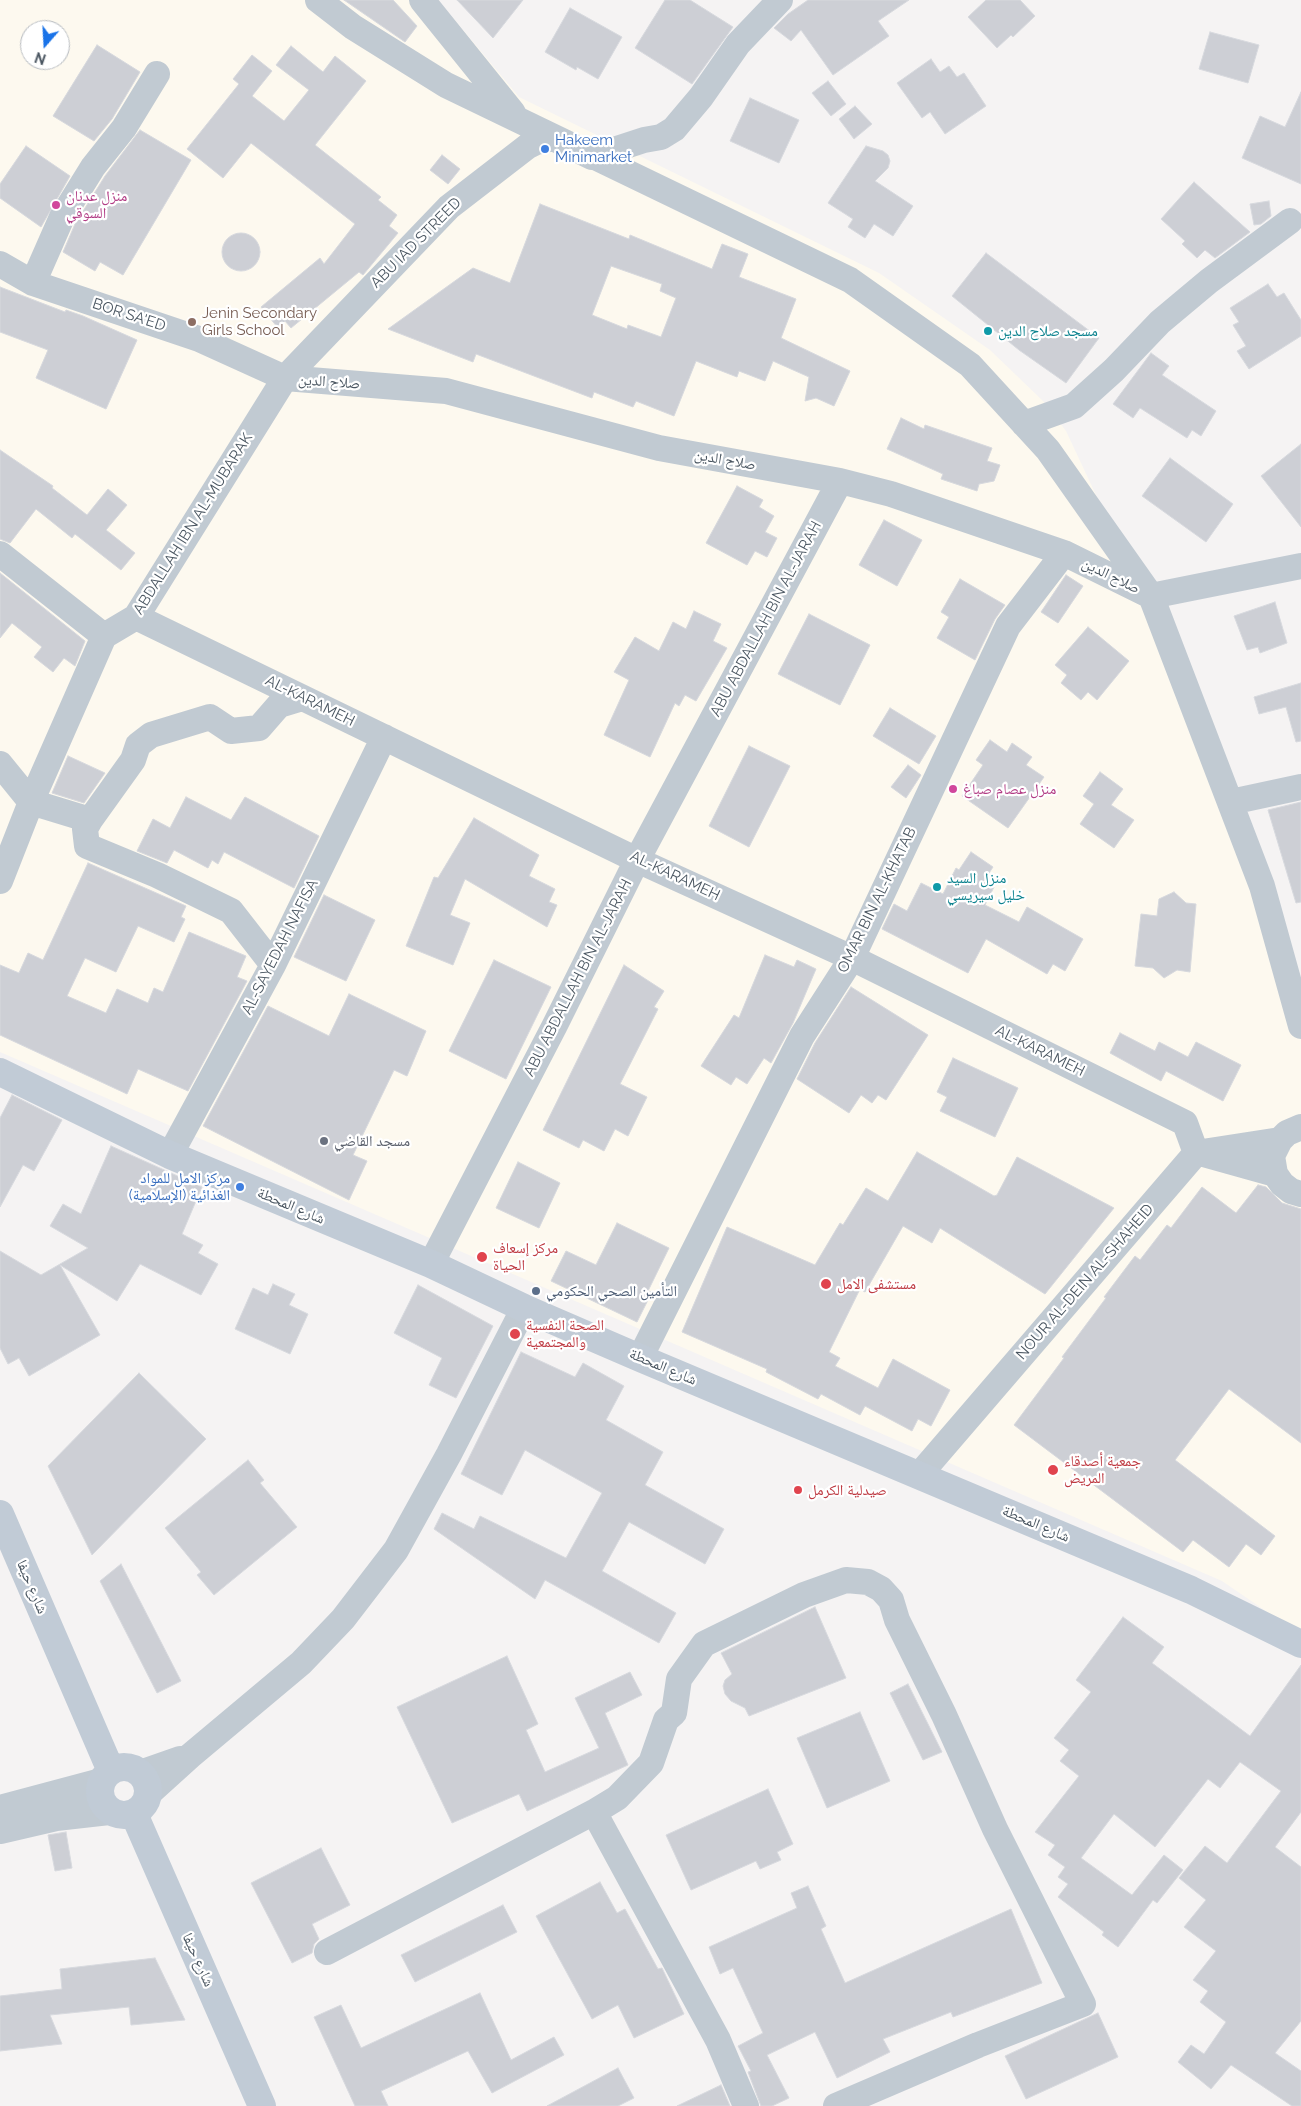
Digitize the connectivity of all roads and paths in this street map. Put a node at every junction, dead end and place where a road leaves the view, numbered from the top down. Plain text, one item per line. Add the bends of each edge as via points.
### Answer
1 (318, 0) edge
2 (422, 0) edge
3 (780, 0) edge
4 (157, 74) dead end
5 (516, 117) junction
6 (592, 157) junction
7 (1290, 221) dead end
8 (0, 264) edge
9 (33, 283) junction
10 (285, 378) junction
11 (1024, 424) junction
12 (840, 481) junction
13 (1064, 553) junction
14 (0, 554) edge
15 (1301, 566) edge
16 (1151, 596) junction
17 (136, 616) junction
18 (104, 636) junction
19 (302, 698) junction
20 (384, 737) junction
21 (0, 764) edge
22 (1301, 786) edge
23 (31, 802) junction
24 (1231, 802) junction
25 (90, 820) junction
26 (637, 860) junction
27 (0, 881) edge
28 (852, 958) junction
29 (272, 965) junction
30 (1301, 1026) edge
31 (0, 1072) edge
32 (1290, 1134) edge
33 (1196, 1153) junction
34 (170, 1155) junction
35 (1275, 1174) junction
36 (1301, 1194) edge
37 (431, 1264) junction
38 (524, 1308) junction
39 (640, 1358) junction
40 (920, 1474) junction
41 (0, 1514) edge
42 (1301, 1644) edge
43 (106, 1776) junction
44 (133, 1798) junction
45 (0, 1809) edge
46 (594, 1812) junction
47 (0, 1830) edge
48 (327, 1952) dead end
49 (262, 2106) edge
50 (746, 2106) edge
51 (836, 2106) edge

1 - 5 street via 353,27 446,85
2 - 5 street
3 - 6 street via 738,44 701,98 674,129 660,137
4 - 9 street via 62,217
5 - 6 street
6 - 10 street, ABU IAD STREED via 553,138 528,146 449,207
6 - 11 street via 850,280 970,366
7 - 11 street via 1160,322 1074,406
8 - 9 street, BOR SA'ED
9 - 10 street, BOR SA'ED via 199,338
10 - 12 street, صلاح الدين via 446,391 659,448
10 - 17 street, ABDALLAH IBN AL-MUBARAK
11 - 16 street via 1048,450
12 - 13 street, صلاح الدين via 891,494
12 - 26 street, ABU ABDALLAH BIN AL-JARAH
13 - 16 street, صلاح الدين
13 - 28 street, OMAR BIN AL-KHATAB via 1008,626
14 - 18 street
15 - 16 street
16 - 24 street
17 - 18 street, ABDALLAH IBN AL-MUBARAK
17 - 19 street, AL-KARAMEH
18 - 23 street
19 - 20 street, AL-KARAMEH
19 - 25 street via 279,705 259,728 231,731 210,717 151,735 138,745 133,760
20 - 26 street, AL-KARAMEH
20 - 29 street, AL-SAYEDAH NAFISA
21 - 23 street
22 - 24 street
23 - 25 street
23 - 27 street
24 - 30 street via 1262,886
25 - 29 street via 85,829 87,846 231,911
26 - 28 street, AL-KARAMEH
26 - 37 street, ABU ABDALLAH BIN AL-JARAH
28 - 33 street, AL-KARAMEH via 1185,1123
28 - 39 street, OMAR BIN AL-KHATAB via 802,1036
29 - 34 street, AL-SAYEDAH NAFISA
31 - 34 main road, شارع المحطة
32 - 33 street
32 - 35 street via 1272,1156
33 - 35 street
33 - 40 street, NOUR AL-DEIN AL-SHAHEID
34 - 37 main road, شارع المحطة
35 - 36 street via 1291,1191
37 - 38 main road, شارع المحطة
38 - 39 main road, شارع المحطة
38 - 44 street via 396,1550 343,1619 301,1662 190,1756
39 - 40 main road, شارع المحطة
40 - 42 main road, شارع المحطة via 1191,1590
41 - 43 main road, شارع حيفا
43 - 44 main road via 126,1767
43 - 44 main road, شارع حيفا via 100,1798
43 - 45 street
44 - 47 street
44 - 49 main road, شارع حيفا
46 - 48 street
46 - 50 street via 718,2040
46 - 51 street via 617,1798 651,1763 666,1720 674,1713 679,1679 704,1644 804,1594 846,1580 868,1582 886,1594 995,1829 1083,2004

